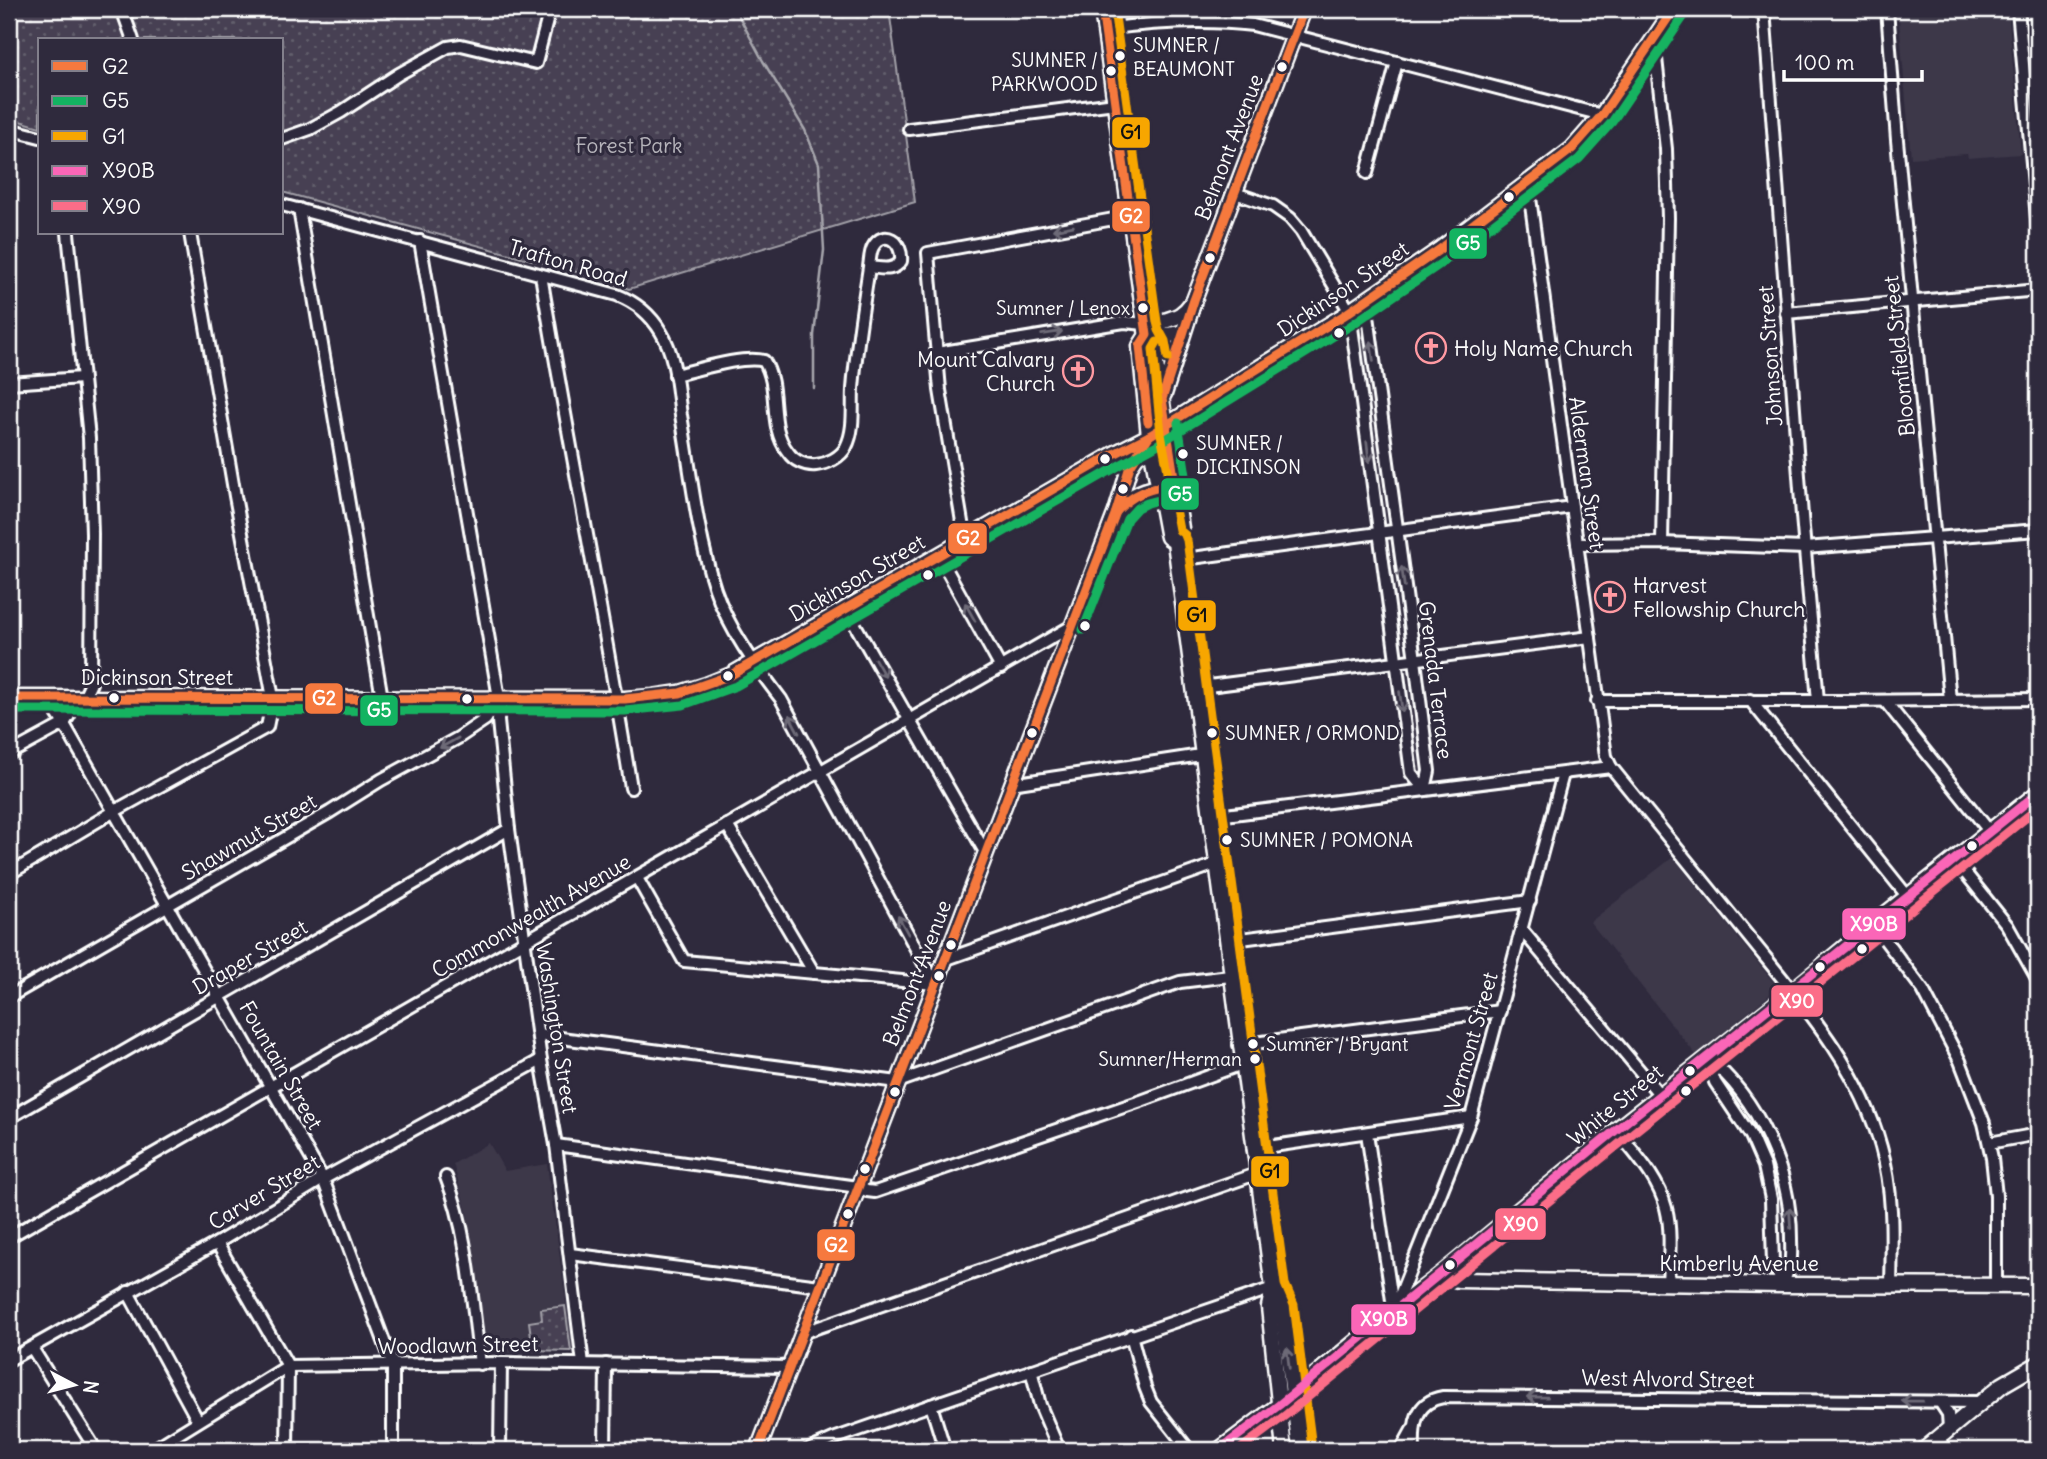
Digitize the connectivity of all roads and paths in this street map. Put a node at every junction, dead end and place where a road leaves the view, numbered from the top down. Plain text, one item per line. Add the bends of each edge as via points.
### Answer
1 (122, 9) edge
2 (550, 9) edge
3 (1102, 9) edge
4 (1304, 9) edge
5 (1674, 9) edge
6 (1764, 9) edge
7 (1886, 9) edge
8 (2020, 12) edge
9 (1105, 29) junction
10 (1294, 34) junction
11 (132, 38) edge
12 (1654, 40) junction
13 (1397, 62) junction
14 (1115, 103) junction
15 (1602, 115) junction
16 (9, 129) edge
17 (909, 129) dead end
18 (38, 136) edge
19 (284, 137) edge
20 (1367, 173) dead end
21 (1528, 183) junction
22 (1235, 193) junction
23 (284, 205) edge
24 (299, 209) junction
25 (1130, 216) junction
26 (2038, 230) edge
27 (68, 234) edge
28 (191, 234) edge
29 (420, 241) junction
30 (869, 267) dead end
31 (541, 275) junction
32 (2038, 290) edge
33 (1194, 300) junction
34 (1366, 301) junction
35 (1913, 301) junction
36 (1350, 312) junction
37 (1786, 313) junction
38 (1148, 329) junction
39 (1184, 333) junction
40 (937, 353) junction
41 (675, 375) junction
42 (82, 378) junction
43 (9, 383) edge
44 (1162, 399) junction
45 (1166, 425) junction
46 (1149, 436) junction
47 (1175, 484) junction
48 (1158, 487) junction
49 (1572, 507) junction
50 (1116, 512) junction
51 (2038, 530) edge
52 (1396, 531) junction
53 (1379, 533) junction
54 (1935, 538) junction
55 (965, 540) junction
56 (1175, 542) junction
57 (1662, 543) junction
58 (1577, 544) junction
59 (1805, 548) junction
60 (939, 556) junction
61 (1177, 560) junction
62 (846, 609) junction
63 (1072, 626) junction
64 (1590, 638) junction
65 (1415, 660) junction
66 (753, 662) junction
67 (1396, 662) junction
68 (1001, 668) junction
69 (1193, 688) junction
70 (9, 698) edge
71 (47, 698) junction
72 (84, 698) junction
73 (273, 698) junction
74 (382, 698) junction
75 (499, 698) junction
76 (617, 699) junction
77 (2038, 699) edge
78 (1750, 700) junction
79 (1950, 700) junction
80 (1597, 701) junction
81 (1818, 701) junction
82 (1885, 701) junction
83 (911, 721) junction
84 (64, 724) junction
85 (9, 754) edge
86 (1201, 755) junction
87 (1611, 767) junction
88 (820, 772) junction
89 (1563, 774) junction
90 (1011, 784) junction
91 (631, 788) dead end
92 (1425, 790) junction
93 (2038, 793) edge
94 (113, 812) junction
95 (1209, 817) junction
96 (727, 825) junction
97 (509, 829) junction
98 (1990, 832) junction
99 (985, 852) junction
100 (1955, 860) junction
101 (1216, 864) junction
102 (9, 874) edge
103 (637, 878) junction
104 (1908, 897) junction
105 (1530, 901) junction
106 (167, 906) junction
107 (1873, 924) junction
108 (1522, 930) junction
109 (1226, 940) junction
110 (524, 942) junction
111 (944, 960) junction
112 (2034, 960) edge
113 (814, 973) junction
114 (1230, 976) junction
115 (2038, 980) edge
116 (935, 984) junction
117 (1792, 991) junction
118 (220, 996) junction
119 (9, 997) edge
120 (1500, 1011) junction
121 (538, 1035) junction
122 (1239, 1045) junction
123 (1707, 1058) junction
124 (541, 1060) junction
125 (1242, 1064) junction
126 (898, 1082) junction
127 (271, 1085) junction
128 (1660, 1095) junction
129 (1471, 1117) junction
130 (9, 1118) edge
131 (1761, 1124) junction
132 (1747, 1129) junction
133 (1616, 1130) junction
134 (1367, 1133) junction
135 (2038, 1134) edge
136 (1989, 1143) junction
137 (556, 1145) junction
138 (1253, 1149) junction
139 (1256, 1174) junction
140 (446, 1177) dead end
141 (323, 1179) junction
142 (858, 1187) junction
143 (1786, 1192) junction
144 (1770, 1195) junction
145 (9, 1237) edge
146 (217, 1243) junction
147 (570, 1254) junction
148 (1439, 1276) junction
149 (1668, 1284) junction
150 (1783, 1285) junction
151 (1891, 1285) junction
152 (820, 1286) junction
153 (1996, 1286) junction
154 (2038, 1286) edge
155 (1272, 1288) junction
156 (128, 1292) junction
157 (1394, 1310) junction
158 (802, 1333) junction
159 (1131, 1335) junction
160 (32, 1348) junction
161 (9, 1360) edge
162 (501, 1363) junction
163 (480, 1364) junction
164 (583, 1364) junction
165 (606, 1364) junction
166 (2038, 1364) edge
167 (393, 1365) junction
168 (288, 1366) junction
169 (790, 1367) junction
170 (1031, 1370) junction
171 (1292, 1392) junction
172 (1940, 1402) junction
173 (1980, 1402) junction
174 (931, 1405) junction
175 (1279, 1405) junction
176 (198, 1421) junction
177 (1413, 1428) junction
178 (1949, 1429) junction
179 (835, 1445) edge
180 (96, 1450) edge
181 (152, 1450) edge
182 (288, 1450) edge
183 (393, 1450) edge
184 (500, 1450) edge
185 (605, 1450) edge
186 (758, 1450) edge
187 (808, 1450) edge
188 (945, 1450) edge
189 (1059, 1450) edge
190 (1189, 1450) edge
191 (1219, 1450) edge
192 (1284, 1450) edge
193 (1300, 1450) edge
194 (1401, 1450) edge
195 (1414, 1450) edge
196 (1924, 1450) edge

1 - 11 street
2 - 19 street via 536,63 450,46 320,123
3 - 9 main road
4 - 10 main road, Belmont Avenue
5 - 12 main road, Dickinson Street
6 - 37 street, Johnson Street
7 - 35 street, Bloomfield Street
8 - 26 street
9 - 10 street via 1205,21
9 - 14 main road
10 - 13 street
10 - 22 main road, Belmont Avenue
12 - 15 main road, Dickinson Street
12 - 57 street via 1668,218
13 - 15 street
13 - 20 street
14 - 17 street
14 - 25 main road
15 - 21 main road, Dickinson Street via 1572,149
16 - 18 street
21 - 34 main road, Dickinson Street
21 - 49 street, Alderman Street
22 - 33 main road, Belmont Avenue
22 - 36 street via 1273,206 1290,218
23 - 24 street, Trafton Road
24 - 29 street, Trafton Road
24 - 74 street
25 - 38 main road
25 -> 40 street via 928,253
27 - 42 street
28 - 73 street
29 - 31 street, Trafton Road
29 - 75 street, Washington Street
30 - 41 street via 850,433 845,449 834,459 808,465 787,452 777,429 764,361 743,360
31 - 41 street, Trafton Road via 606,291 637,305 661,332
31 - 76 street
32 - 35 street
33 - 38 main road via 1180,317
33 - 39 main road, Belmont Avenue
34 - 36 main road, Dickinson Street
52 -> 34 street, Grenada Terrace
35 - 37 street
35 - 54 street, Bloomfield Street
36 - 45 main road, Dickinson Street
36 -> 53 street, Grenada Terrace
37 - 59 street, Johnson Street
38 - 39 main road via 1160,336
40 -> 38 street via 1124,322
38 - 44 main road
38 - 46 main road via 1140,346
39 - 44 main road, Belmont Avenue
40 - 55 street
41 - 66 street, Trafton Road via 709,567 729,620
42 - 43 street
42 - 72 street via 92,534 91,683
44 - 45 main road
45 - 46 main road, Dickinson Street
45 - 47 main road
46 - 48 main road
46 - 50 main road, Belmont Avenue via 1130,466
46 - 55 main road, Dickinson Street
47 - 48 main road
47 - 56 main road via 1181,528
48 - 50 main road via 1138,492
48 - 56 main road via 1168,537
49 - 52 street
49 - 58 street, Alderman Street
50 - 63 main road, Belmont Avenue
51 - 54 street
52 - 53 street
65 -> 52 street, Grenada Terrace
53 - 61 street
53 - 67 street, Grenada Terrace
54 - 59 street
54 - 79 street, Bloomfield Street
55 - 60 main road, Dickinson Street
56 - 61 main road
57 - 58 street
57 - 59 street
58 - 64 street, Alderman Street
59 - 81 street, Johnson Street
60 - 62 main road, Dickinson Street
68 -> 60 street
61 - 69 main road
62 - 66 main road, Dickinson Street
62 -> 83 street
63 - 68 street, Commonwealth Avenue
63 - 90 main road, Belmont Avenue
64 - 65 street
64 - 80 street, Alderman Street
65 - 67 street
65 - 92 street, Grenada Terrace via 1429,771
66 - 76 main road, Dickinson Street via 693,690
88 -> 66 street, Trafton Road via 781,699
67 - 69 street
67 -> 92 street, Grenada Terrace via 1411,773
68 - 83 street, Commonwealth Avenue
69 - 86 main road
70 - 71 main road, Dickinson Street
71 - 72 main road, Dickinson Street
71 - 84 street, Fountain Street
72 - 73 main road, Dickinson Street
72 - 84 street
73 - 74 main road, Dickinson Street
73 - 94 street via 267,727
74 - 75 main road, Dickinson Street
75 - 76 main road, Dickinson Street
75 - 97 street, Washington Street
75 -> 106 street, Shawmut Street via 486,719 458,738
76 - 91 street
77 - 79 street
78 - 80 street
78 - 81 street
78 - 104 street
79 - 82 street
80 - 87 street, Alderman Street
81 - 82 street
82 - 98 street
83 - 88 street, Commonwealth Avenue
83 - 99 street
84 - 85 street
84 - 94 street, Fountain Street
86 - 90 street
86 - 95 main road
87 - 89 street
87 - 117 street
88 - 96 street, Commonwealth Avenue
116 -> 88 street, Trafton Road
89 - 92 street
89 - 105 street, Vermont Street
90 - 99 main road, Belmont Avenue
92 - 95 street
93 - 98 main road, White Street
94 - 102 street
94 - 106 street, Fountain Street
95 - 101 main road
96 - 103 street, Commonwealth Avenue
96 - 113 street
97 - 110 street, Washington Street
97 - 118 street, Draper Street
98 - 100 main road, White Street
99 - 111 main road, Belmont Avenue
100 - 104 main road, White Street
100 - 112 street
101 - 109 main road
101 - 111 street
103 - 110 street, Commonwealth Avenue
103 - 113 street via 684,961
104 - 107 main road, White Street
105 - 108 street, Vermont Street
105 - 109 street
106 - 118 street, Fountain Street
106 - 119 street, Shawmut Street
107 - 117 main road, White Street
107 - 136 street via 1923,990 1946,1032
108 - 120 street, Vermont Street
108 - 128 street
109 - 114 main road
110 - 121 street, Washington Street
110 - 127 street, Commonwealth Avenue
111 - 116 main road, Belmont Avenue
112 - 115 street
113 - 116 street
114 - 122 main road
114 - 126 street via 1180,982
116 - 126 main road, Belmont Avenue
117 - 123 main road, White Street
117 - 151 street via 1846,1065 1877,1133 1892,1210
118 - 127 street, Fountain Street
118 - 130 street, Draper Street
120 - 122 street
120 - 129 street, Vermont Street
121 - 124 street, Washington Street
121 - 126 street
122 - 125 main road
123 - 128 main road, White Street
123 - 131 street via 1724,1073
123 - 132 street via 1715,1082
124 - 137 street, Washington Street
124 - 141 street, Carver Street
125 - 138 main road
125 - 142 street via 891,1188 875,1192
126 - 142 main road, Belmont Avenue
127 - 141 street, Fountain Street
127 - 145 street, Commonwealth Avenue
128 - 133 main road, White Street
129 - 134 street
129 - 157 street, Vermont Street
131 - 132 street
131 - 143 street
132 - 144 street
133 - 148 main road, White Street
133 - 149 street via 1646,1168 1664,1201
134 - 138 street
134 - 157 street
135 - 136 street
136 - 153 street via 1996,1196
137 - 142 street
137 - 147 street, Washington Street
138 - 139 main road
139 - 155 main road
139 - 158 street
140 - 163 street via 463,1233
141 - 146 street, Carver Street
141 - 167 street, Fountain Street
142 - 152 main road, Belmont Avenue
143 - 144 street
150 -> 143 street via 1790,1263
144 - 150 street via 1773,1263
146 - 156 street, Carver Street
146 - 168 street
147 - 152 street
147 - 164 street, Washington Street
148 - 149 main road, Kimberly Avenue
148 - 157 main road, White Street
149 - 150 main road, Kimberly Avenue
150 - 151 main road, Kimberly Avenue
151 - 153 main road, Kimberly Avenue
152 - 158 main road, Belmont Avenue
153 - 154 main road, Kimberly Avenue
155 - 159 street
171 -> 155 main road via 1282,1307
155 - 175 main road via 1269,1307
156 - 160 street, Carver Street
156 - 176 street
157 - 171 main road, White Street
158 - 169 main road, Belmont Avenue
159 - 170 street
159 - 190 street via 1151,1402
160 - 161 street, Carver Street
160 - 180 street
162 - 163 street, Woodlawn Street
162 - 164 street, Woodlawn Street
162 - 184 street
163 - 167 street, Woodlawn Street
164 - 165 street, Woodlawn Street
165 - 169 street, Woodlawn Street
165 - 185 street
166 - 173 main road
167 - 168 street, Woodlawn Street
167 - 183 street, Fountain Street
168 - 176 street
168 - 182 street
169 - 186 main road, Belmont Avenue
170 - 174 street
170 - 189 street
171 - 175 main road, White Street
171 - 193 main road
172 - 173 street, West Alvord Street
172 -> 177 street, West Alvord Street via 1443,1397 1420,1409
172 - 178 street via 1948,1414
173 - 178 main road
174 - 179 street
174 - 188 street
175 - 191 main road, White Street
175 - 192 main road
176 - 181 street
177 - 194 street, West Alvord Street
177 - 195 street
178 - 196 main road
179 - 187 street

